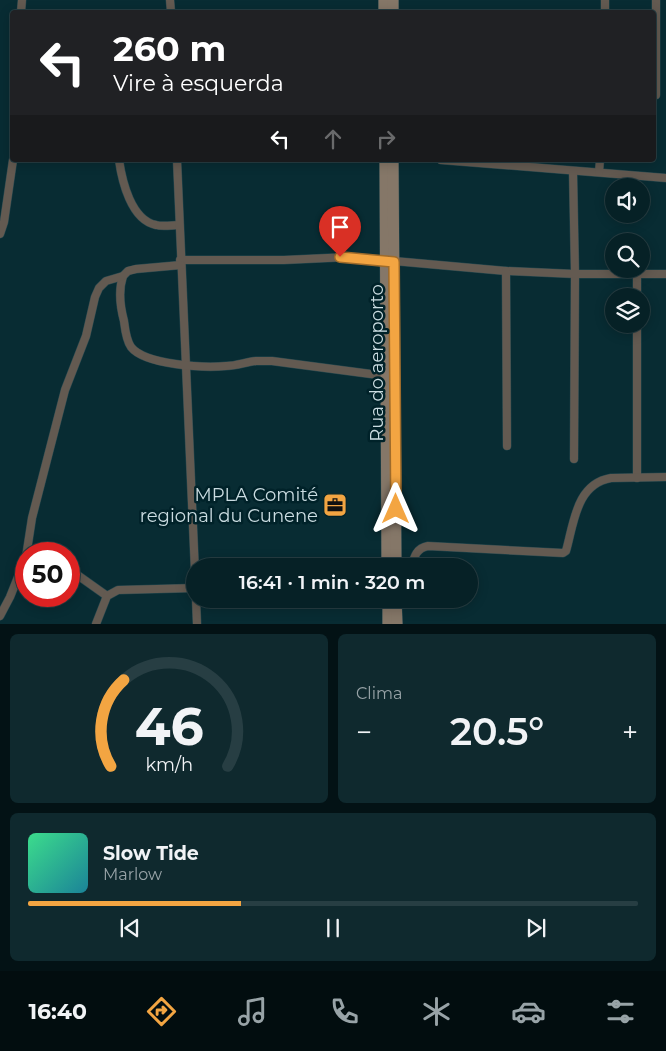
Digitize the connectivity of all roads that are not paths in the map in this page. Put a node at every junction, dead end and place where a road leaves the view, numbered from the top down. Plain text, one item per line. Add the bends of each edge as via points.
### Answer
1 (13, 162) edge
2 (119, 162) edge
3 (177, 162) edge
4 (385, 162) edge
5 (393, 162) edge
6 (465, 162) edge
7 (600, 162) edge
8 (573, 171) junction
9 (599, 172) junction
10 (666, 178) edge
11 (179, 225) junction
12 (0, 234) edge
13 (389, 261) junction
14 (181, 263) junction
15 (506, 271) junction
16 (575, 274) junction
17 (605, 274) edge
18 (650, 274) edge
19 (666, 274) edge
20 (123, 276) junction
21 (637, 333) edge
22 (186, 366) junction
23 (386, 376) junction
24 (507, 446) dead end
25 (574, 459) dead end
26 (637, 478) junction
27 (666, 478) edge
28 (28, 542) edge
29 (194, 558) edge
30 (387, 558) edge
31 (396, 558) edge
32 (414, 558) edge
33 (80, 577) edge
34 (15, 584) edge
35 (186, 588) edge
36 (107, 596) junction
37 (196, 608) edge
38 (388, 608) edge
39 (396, 608) edge
40 (0, 616) edge
41 (96, 624) edge
42 (197, 624) edge
43 (388, 624) edge
44 (396, 624) edge

1 - 12 street
2 - 11 street via 130,203 141,216 154,225
3 - 11 street
4 - 13 main road, Rua do aeroporto
5 - 13 main road, Rua do aeroporto
6 - 8 street
7 - 9 street
8 - 9 street
8 - 16 street
9 - 10 street
11 - 14 street
13 - 14 street via 340,257
13 - 15 street
13 - 23 main road, Rua do aeroporto
13 - 31 main road, Rua do aeroporto
14 - 20 street via 136,269
14 - 22 street
15 - 16 street
15 - 24 street
16 - 17 street
16 - 25 street
18 - 19 street
20 - 22 street via 120,288 122,312 132,348 150,358
20 - 28 street via 106,281 95,297 86,336 65,390
21 - 26 street
22 - 23 street via 224,367 272,361
22 - 29 street
23 - 30 main road, Rua do aeroporto
26 - 27 street
26 - 32 street via 604,479 584,494 563,553 428,546 422,547
33 - 36 street
34 - 40 street
35 - 36 street via 118,590
36 - 41 street
37 - 42 street
38 - 43 main road
39 - 44 main road

